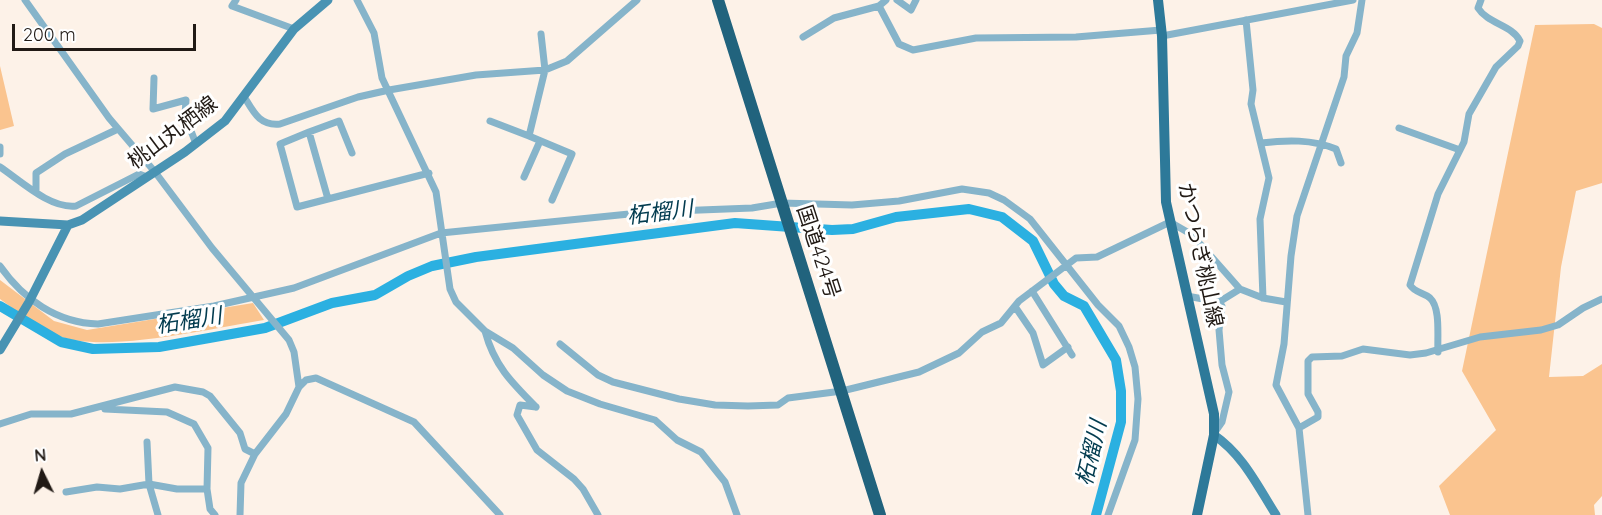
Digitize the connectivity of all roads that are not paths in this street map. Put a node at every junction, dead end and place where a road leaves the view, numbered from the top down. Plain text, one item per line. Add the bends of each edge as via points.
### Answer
1 (25, 0) edge
2 (236, 0) edge
3 (328, 0) edge
4 (357, 0) edge
5 (637, 0) edge
6 (718, 0) edge
7 (886, 0) edge
8 (897, 0) edge
9 (916, 0) edge
10 (1158, 0) edge
11 (1353, 0) edge
12 (1362, 0) edge
13 (1481, 0) edge
14 (879, 6) junction
15 (1246, 20) junction
16 (294, 29) junction
17 (541, 33) dead end
18 (1161, 33) junction
19 (803, 37) dead end
20 (545, 70) junction
21 (154, 78) dead end
22 (389, 90) junction
23 (245, 98) junction
24 (490, 121) dead end
25 (1399, 128) dead end
26 (118, 129) junction
27 (309, 132) junction
28 (529, 136) junction
29 (540, 141) junction
30 (1261, 143) junction
31 (1322, 143) junction
32 (196, 144) junction
33 (0, 147) edge
34 (1460, 150) junction
35 (352, 153) dead end
36 (0, 154) edge
37 (1341, 163) dead end
38 (0, 167) edge
39 (429, 173) junction
40 (151, 174) junction
41 (524, 177) dead end
42 (36, 191) junction
43 (328, 199) junction
44 (552, 200) dead end
45 (783, 205) junction
46 (0, 221) edge
47 (1170, 222) junction
48 (68, 225) junction
49 (441, 236) junction
50 (1067, 264) junction
51 (0, 266) edge
52 (1240, 289) junction
53 (1033, 290) junction
54 (1187, 296) junction
55 (1263, 298) junction
56 (256, 299) junction
57 (1602, 299) edge
58 (30, 300) junction
59 (1218, 302) junction
60 (1286, 302) junction
61 (1016, 308) junction
62 (485, 331) junction
63 (560, 344) dead end
64 (2, 346) edge
65 (1068, 347) junction
66 (1438, 352) junction
67 (1072, 355) dead end
68 (299, 387) junction
69 (842, 391) junction
70 (103, 405) junction
71 (0, 424) edge
72 (1299, 428) junction
73 (1214, 435) junction
74 (147, 442) dead end
75 (255, 454) junction
76 (149, 484) junction
77 (207, 489) junction
78 (66, 492) dead end
79 (158, 515) edge
80 (215, 515) edge
81 (240, 515) edge
82 (500, 515) edge
83 (598, 515) edge
84 (737, 515) edge
85 (880, 515) edge
86 (1108, 515) edge
87 (1197, 515) edge
88 (1276, 515) edge
89 (1308, 515) edge

1 - 26 street
2 - 16 street via 232,6
3 - 16 main road, 桃山丸栖線
4 - 22 street via 375,33 378,68
5 - 20 street via 567,61
6 - 45 highway, 国道424号
7 - 14 street
8 - 9 street via 911,10
10 - 18 main road, かつらぎ桃山線
11 - 15 street
12 - 31 street via 1357,33 1346,56 1344,76
13 - 34 street via 1478,8 1485,17 1517,35 1520,41 1496,67 1469,114
14 - 18 street via 899,44 913,50 976,38
14 - 19 street via 834,18
15 - 18 street
15 - 30 street via 1251,104
16 - 23 main road, 桃山丸栖線
17 - 20 street
18 - 47 main road, かつらぎ桃山線 via 1164,177
20 - 22 street via 476,75
20 - 28 street
21 - 32 street via 153,109 186,100 184,115
22 - 23 street via 270,125 260,120
22 - 39 street
23 - 32 main road, 桃山丸栖線 via 225,121
24 - 28 street
25 - 34 street
26 - 40 street
26 - 42 street via 65,154 36,173
27 - 35 street via 339,121
27 - 43 street
27 - 43 street via 280,144 297,207
28 - 29 street
29 - 41 street
29 - 44 street via 572,154
30 - 31 street via 1290,139
30 - 55 street via 1269,178 1260,219
31 - 37 street via 1336,149
31 - 60 street via 1297,216
32 - 40 main road, 桃山丸栖線
33 - 36 street
34 - 66 street via 1438,194 1410,285 1414,292 1430,297 1436,306
38 - 42 street
39 - 43 street
39 - 49 street via 436,192
40 - 42 street via 139,174 76,206 56,203
40 - 48 main road, 桃山丸栖線 via 82,220
40 - 56 street
45 - 49 street via 649,212
45 - 50 street via 899,201 962,189 989,193 1030,219
45 - 69 highway, 国道424号
46 - 48 main road, 桃山丸栖線
47 - 50 street via 1097,257 1076,258
47 - 52 street via 1189,233
47 - 54 main road, かつらぎ桃山線
48 - 58 main road
49 - 56 street
49 - 62 street via 456,302
50 - 53 street
50 - 86 street via 1119,326 1135,367 1135,440
51 - 58 street
52 - 55 street
52 - 59 street
53 - 61 street
53 - 65 street
54 - 59 street
54 - 73 main road, かつらぎ桃山線 via 1210,394
55 - 60 street
56 - 58 street via 98,324 79,323 50,313
56 - 68 street via 294,351
57 - 66 street via 1558,326 1480,337
58 - 64 main road
59 - 73 street via 1222,306 1222,365 1229,392 1222,422
60 - 72 street via 1284,344 1276,385
61 - 65 street via 1033,333 1043,365
61 - 69 street via 959,353 919,372
62 - 83 street via 491,355 536,406 520,405 517,415 537,450 574,479
62 - 84 street via 567,391 655,420 677,440 701,452 725,482
63 - 69 street via 598,375 613,382 715,405 778,405 788,398
65 - 67 street
66 - 72 street via 1410,355 1363,349 1342,356 1312,357 1308,361 1308,394 1318,417
68 - 75 street via 286,414
68 - 82 street via 316,378 414,422
69 - 85 highway, 国道424号
70 - 71 street via 71,414 31,414
70 - 75 street via 163,388 203,392 236,427 245,449
70 - 77 street via 104,409 167,412 195,424 208,448
72 - 89 street
73 - 87 main road, かつらぎ桃山線
73 - 88 main road via 1240,458
74 - 76 street
75 - 81 street via 241,483
76 - 77 street
76 - 78 street
76 - 79 street
77 - 80 street via 210,509

